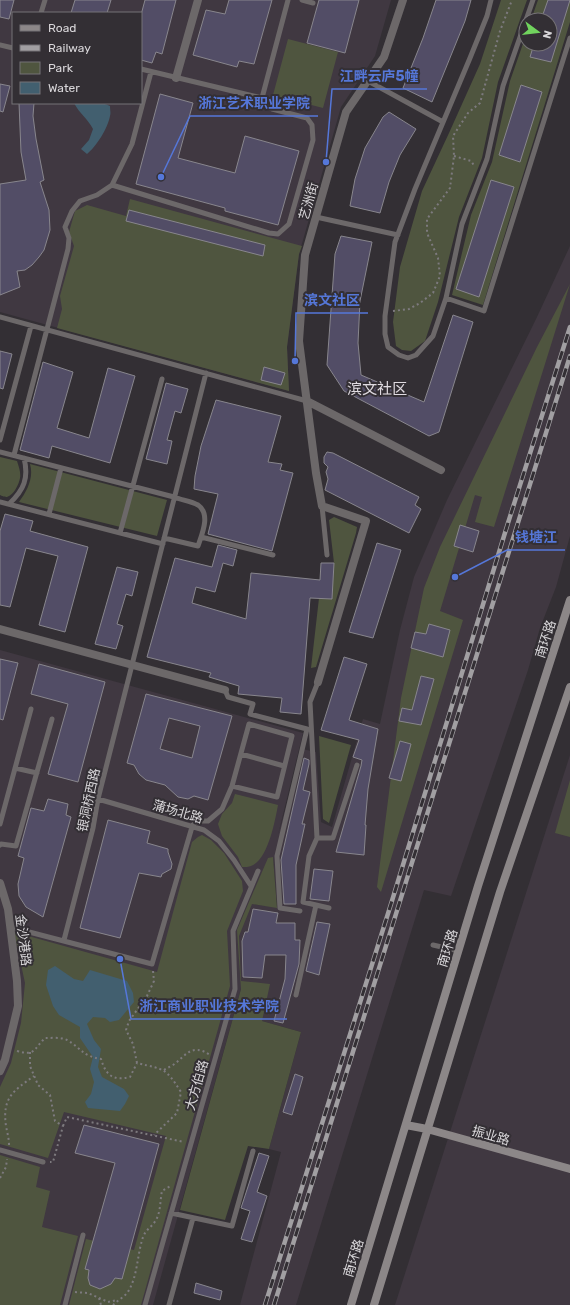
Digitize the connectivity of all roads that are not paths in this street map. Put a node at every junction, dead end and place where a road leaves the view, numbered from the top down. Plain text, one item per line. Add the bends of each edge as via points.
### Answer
1 (45, 0) edge
2 (198, 0) edge
3 (288, 0) edge
4 (302, 0) edge
5 (403, 0) edge
6 (491, 0) edge
7 (533, 0) edge
8 (313, 3) dead end
9 (41, 12) edge
10 (570, 38) edge
11 (0, 45) edge
12 (12, 48) edge
13 (142, 69) edge
14 (151, 72) junction
15 (176, 78) junction
16 (368, 81) junction
17 (262, 98) junction
18 (443, 122) junction
19 (112, 185) junction
20 (316, 216) junction
21 (398, 235) junction
22 (446, 298) junction
23 (0, 317) edge
24 (30, 326) junction
25 (47, 330) junction
26 (206, 373) junction
27 (162, 379) dead end
28 (307, 401) junction
29 (0, 440) edge
30 (0, 452) edge
31 (14, 455) junction
32 (24, 458) junction
33 (61, 468) junction
34 (441, 470) dead end
35 (133, 487) junction
36 (174, 497) junction
37 (0, 503) edge
38 (9, 504) junction
39 (322, 506) junction
40 (49, 514) junction
41 (120, 533) junction
42 (201, 537) junction
43 (164, 538) junction
44 (163, 544) junction
45 (273, 555) dead end
46 (327, 555) dead end
47 (570, 600) edge
48 (0, 629) edge
49 (132, 665) junction
50 (318, 682) joint
51 (570, 686) edge
52 (225, 690) joint
53 (31, 709) dead end
54 (52, 719) dead end
55 (241, 754) junction
56 (357, 765) dead end
57 (284, 766) junction
58 (15, 768) junction
59 (37, 773) junction
60 (232, 786) junction
61 (98, 799) junction
62 (0, 824) edge
63 (192, 827) junction
64 (317, 838) junction
65 (0, 844) edge
66 (258, 871) dead end
67 (0, 883) edge
68 (251, 886) junction
69 (316, 905) junction
70 (329, 908) dead end
71 (300, 911) dead end
72 (10, 926) junction
73 (64, 940) junction
74 (433, 945) dead end
75 (459, 951) junction
76 (296, 995) dead end
77 (0, 1070) edge
78 (406, 1125) junction
79 (427, 1129) junction
80 (0, 1150) edge
81 (254, 1151) dead end
82 (43, 1162) road end
83 (570, 1169) edge
84 (171, 1213) junction
85 (193, 1218) junction
86 (84, 1235) dead end
87 (65, 1305) edge
88 (145, 1305) edge
89 (169, 1305) edge
90 (351, 1305) edge
91 (374, 1305) edge

1 - 9 lane
2 - 15 street
3 - 17 lane
4 - 8 lane
5 - 16 street, 艺洲街 via 384,57
6 - 18 lane via 476,44
7 - 22 lane via 503,86 486,159 462,224
10 - 22 lane via 484,311
11 - 12 lane
13 - 14 lane
14 - 15 lane
14 - 19 lane via 132,144
15 - 17 lane
16 - 18 lane
16 - 20 street, 艺洲街 via 346,112
17 - 19 lane via 263,105 307,118 312,125 313,140 288,224 278,234
18 - 21 lane
19 - 25 lane via 97,195 80,201 72,211 65,227 69,238 68,249
20 - 21 lane
20 - 28 street, 艺洲街 via 305,255 299,341
21 - 22 lane via 385,311 388,347 408,358 416,355 433,336
23 - 24 lane
24 - 25 lane
24 - 29 lane
25 - 26 lane
25 - 31 lane
26 - 28 lane
26 - 36 lane, 银洞桥西路
27 - 35 lane
28 - 34 street
28 - 39 street, 艺洲街
30 - 31 lane
31 - 32 lane
32 - 33 lane
32 - 38 lane via 26,480
33 - 35 lane
33 - 40 lane
35 - 36 lane
35 - 41 lane
36 - 42 lane via 197,504 204,510 205,520
36 - 43 lane, 银洞桥西路
37 - 38 lane
38 - 40 lane
39 - 46 lane
39 - 50 street via 366,521
40 - 41 lane
41 - 44 lane
42 - 43 lane via 198,546
42 - 45 lane
43 - 44 lane, 银洞桥西路
44 - 49 lane, 银洞桥西路
47 - 75 main road, 南环路
48 - 49 street
49 - 52 street
49 - 61 lane, 银洞桥西路
50 - 64 lane via 310,702
51 - 79 main road via 500,892
52 - 71 lane via 228,697 253,704 250,714 307,729 277,856 280,908
53 - 58 lane
54 - 59 lane
55 - 57 lane
55 - 57 lane via 249,724 292,736
55 - 60 lane
56 - 64 lane via 333,838
57 - 60 lane via 277,796
58 - 59 lane
58 - 62 lane
59 - 65 lane via 16,846
60 - 63 lane via 222,809 208,822 196,821
61 - 63 lane, 蒲场北路
61 - 73 lane, 银洞桥西路
63 - 68 lane, 蒲场北路 via 204,830 219,841
63 - 73 lane via 152,964
64 - 69 lane via 309,856 303,902
66 - 68 lane, 大方伯路
67 - 72 street, 金沙港路
68 - 84 lane, 大方伯路 via 233,931 235,990
69 - 70 lane
69 - 76 lane
72 - 73 lane
72 - 77 street, 金沙港路 via 18,1006 5,1060
74 - 75 lane
75 - 78 main road, 南环路
78 - 79 main road, 振业路
78 - 90 main road, 南环路
79 - 83 main road, 振业路
79 - 91 main road
80 - 82 lane
81 - 85 lane via 232,1226
84 - 85 lane
84 - 88 lane, 大方伯路
85 - 89 lane
86 - 87 lane

